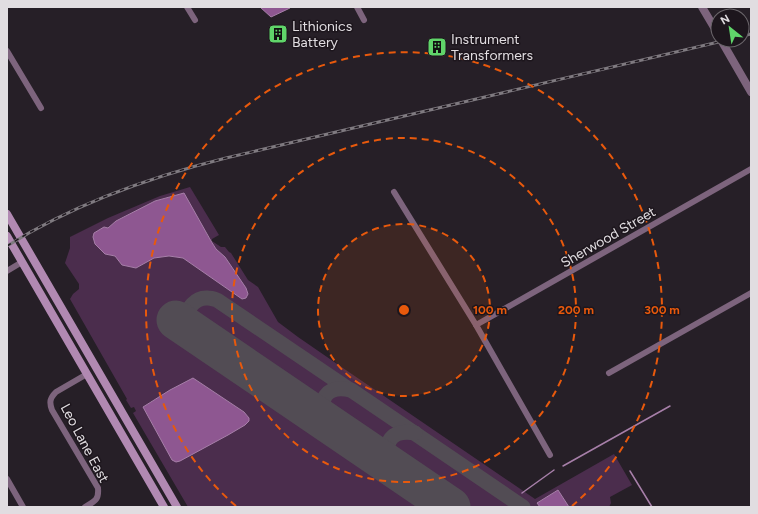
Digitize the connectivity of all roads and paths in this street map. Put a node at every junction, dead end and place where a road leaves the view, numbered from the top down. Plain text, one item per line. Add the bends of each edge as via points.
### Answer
1 (187, 7) edge
2 (357, 7) edge
3 (702, 7) edge
4 (195, 20) dead end
5 (364, 20) dead end
6 (710, 20) edge
7 (726, 48) edge
8 (7, 51) edge
9 (751, 92) edge
10 (41, 108) dead end
11 (751, 169) edge
12 (394, 192) dead end
13 (7, 214) edge
14 (9, 240) edge
15 (22, 262) junction
16 (7, 271) edge
17 (751, 293) edge
18 (476, 325) junction
19 (609, 373) dead end
20 (87, 374) junction
21 (550, 455) dead end
22 (7, 479) edge
23 (23, 507) edge
24 (85, 507) edge
25 (164, 507) edge
26 (177, 507) edge

1 - 4 street
2 - 5 street
3 - 6 street
7 - 9 street
8 - 10 street
11 - 18 street, Sherwood Street
12 - 18 street
13 - 26 main road
14 - 15 main road
15 - 16 street
15 - 20 main road
17 - 19 street
18 - 21 street
20 - 24 street, Leo Lane East via 56,392 50,405 98,488 98,495
20 - 25 main road
22 - 23 street

